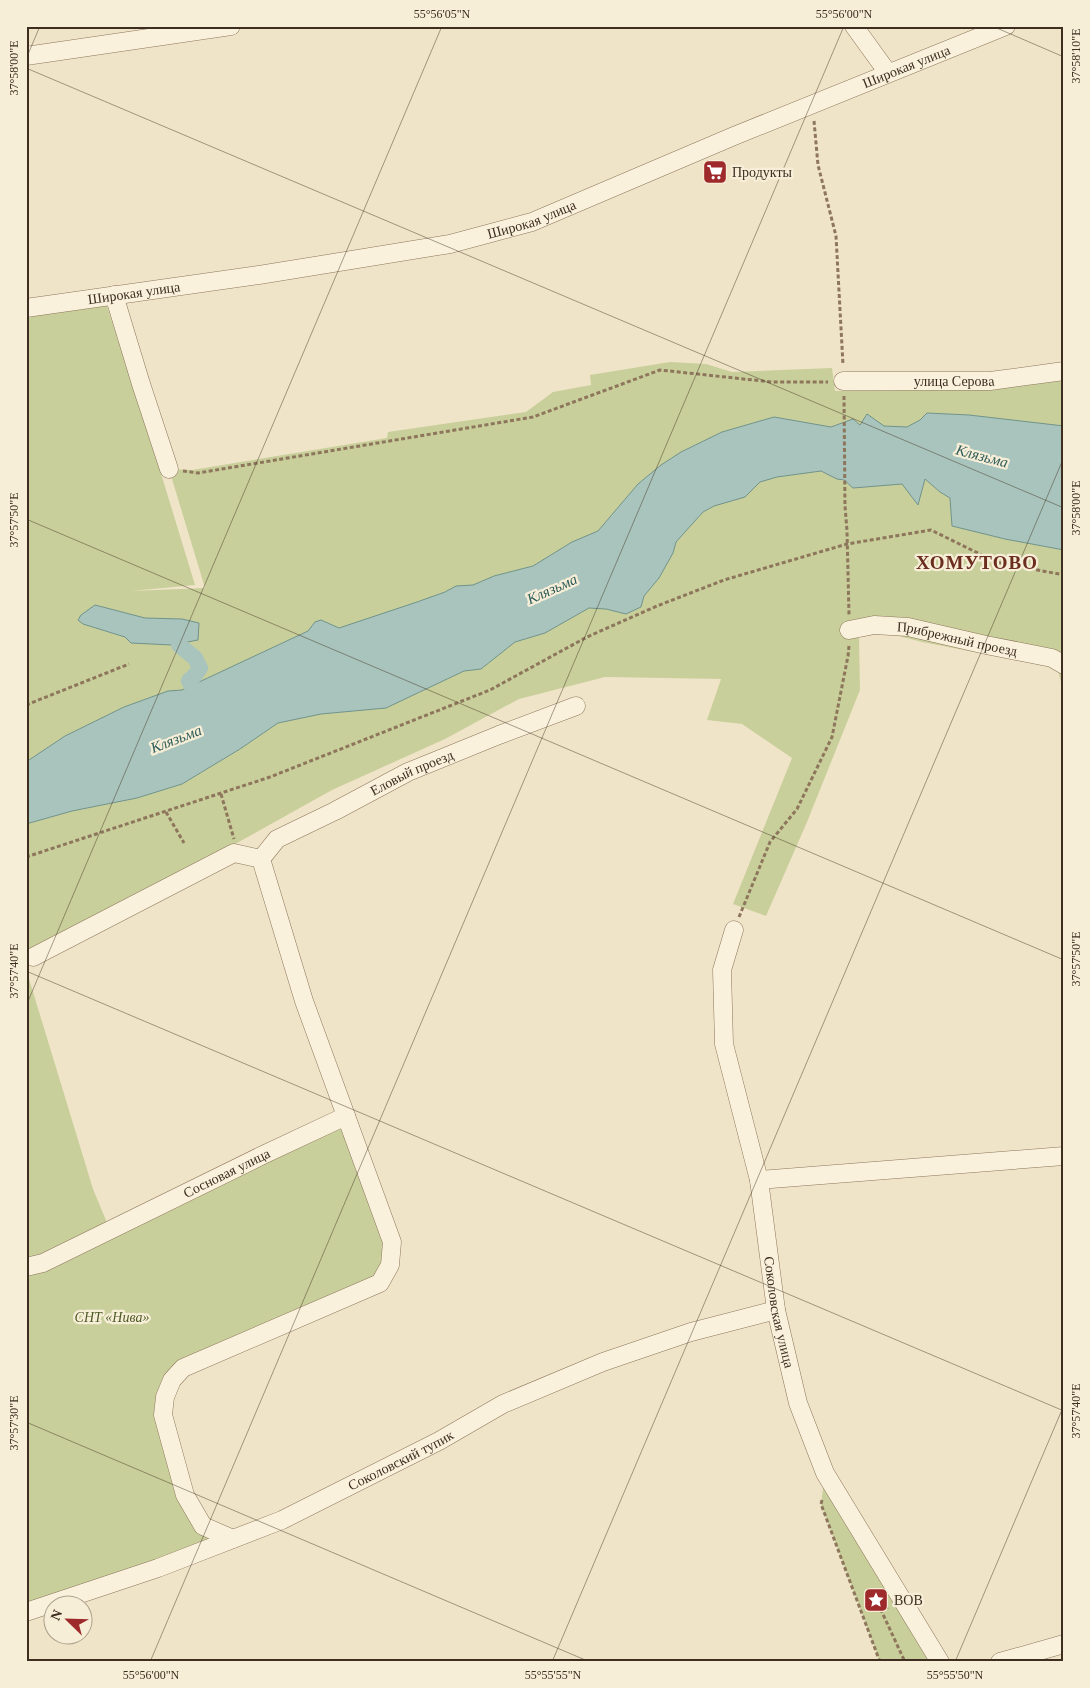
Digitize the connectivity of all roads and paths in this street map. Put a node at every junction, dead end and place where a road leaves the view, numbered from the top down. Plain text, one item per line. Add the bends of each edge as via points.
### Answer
1 (231, 26) edge
2 (854, 26) edge
3 (1006, 26) edge
4 (26, 56) edge
5 (888, 73) junction
6 (812, 106) junction
7 (114, 295) junction
8 (26, 308) edge
9 (1064, 371) edge
10 (844, 381) junction
11 (845, 412) dead end
12 (170, 469) joint
13 (847, 544) junction
14 (1064, 575) edge
15 (849, 630) junction
16 (129, 664) dead end
17 (1064, 664) edge
18 (26, 705) edge
19 (576, 706) dead end
20 (221, 794) junction
21 (166, 812) junction
22 (184, 843) dead end
23 (238, 854) junction
24 (26, 857) edge
25 (261, 859) junction
26 (734, 930) joint
27 (33, 957) dead end
28 (346, 1116) junction
29 (1064, 1156) edge
30 (759, 1180) junction
31 (26, 1267) edge
32 (776, 1310) junction
33 (825, 1472) junction
34 (233, 1539) junction
35 (903, 1601) junction
36 (26, 1612) edge
37 (1063, 1650) edge
38 (880, 1662) edge
39 (905, 1662) edge
40 (940, 1662) edge
41 (1000, 1662) edge

1 - 4 street
2 - 5 street
3 - 5 street, Широкая улица
5 - 6 street, Широкая улица
6 - 7 street, Широкая улица via 532,222 450,244
6 - 10 path via 818,165 836,236
7 - 8 street, Широкая улица
7 - 12 street
9 - 10 street, улица Серова via 990,381
10 - 12 path via 772,382 660,370 533,417 198,473
11 - 13 path
13 - 14 path via 931,530 996,562
13 - 15 path
13 - 20 path via 724,580 657,606 588,637 490,690
15 - 17 street, Прибрежный проезд via 874,625 908,627 1052,658
15 - 26 path via 848,656 832,737 797,809 770,842
16 - 18 path
19 - 25 street, Еловый проезд via 408,772 277,839
20 - 21 path
20 - 23 path
21 - 22 path
21 - 24 path
23 - 25 street
23 - 27 street via 212,864
25 - 28 street via 304,1001
26 - 30 street, Соколовская улица via 722,970 724,1044
28 - 31 street, Сосновая улица via 43,1263
28 - 34 street via 392,1242 390,1265 380,1283 183,1368 172,1380 165,1397 163,1415 185,1495 203,1526
29 - 30 street
30 - 32 street, Соколовская улица
32 - 33 street, Соколовская улица via 798,1403
32 - 34 street, Соколовский тупик via 691,1332 603,1362 503,1404 439,1442 282,1520
33 - 35 street, Соколовская улица
33 - 38 path via 822,1504
34 - 36 street, Соколовский тупик
35 - 39 path via 881,1610
35 - 40 street, Соколовская улица
37 - 41 street

